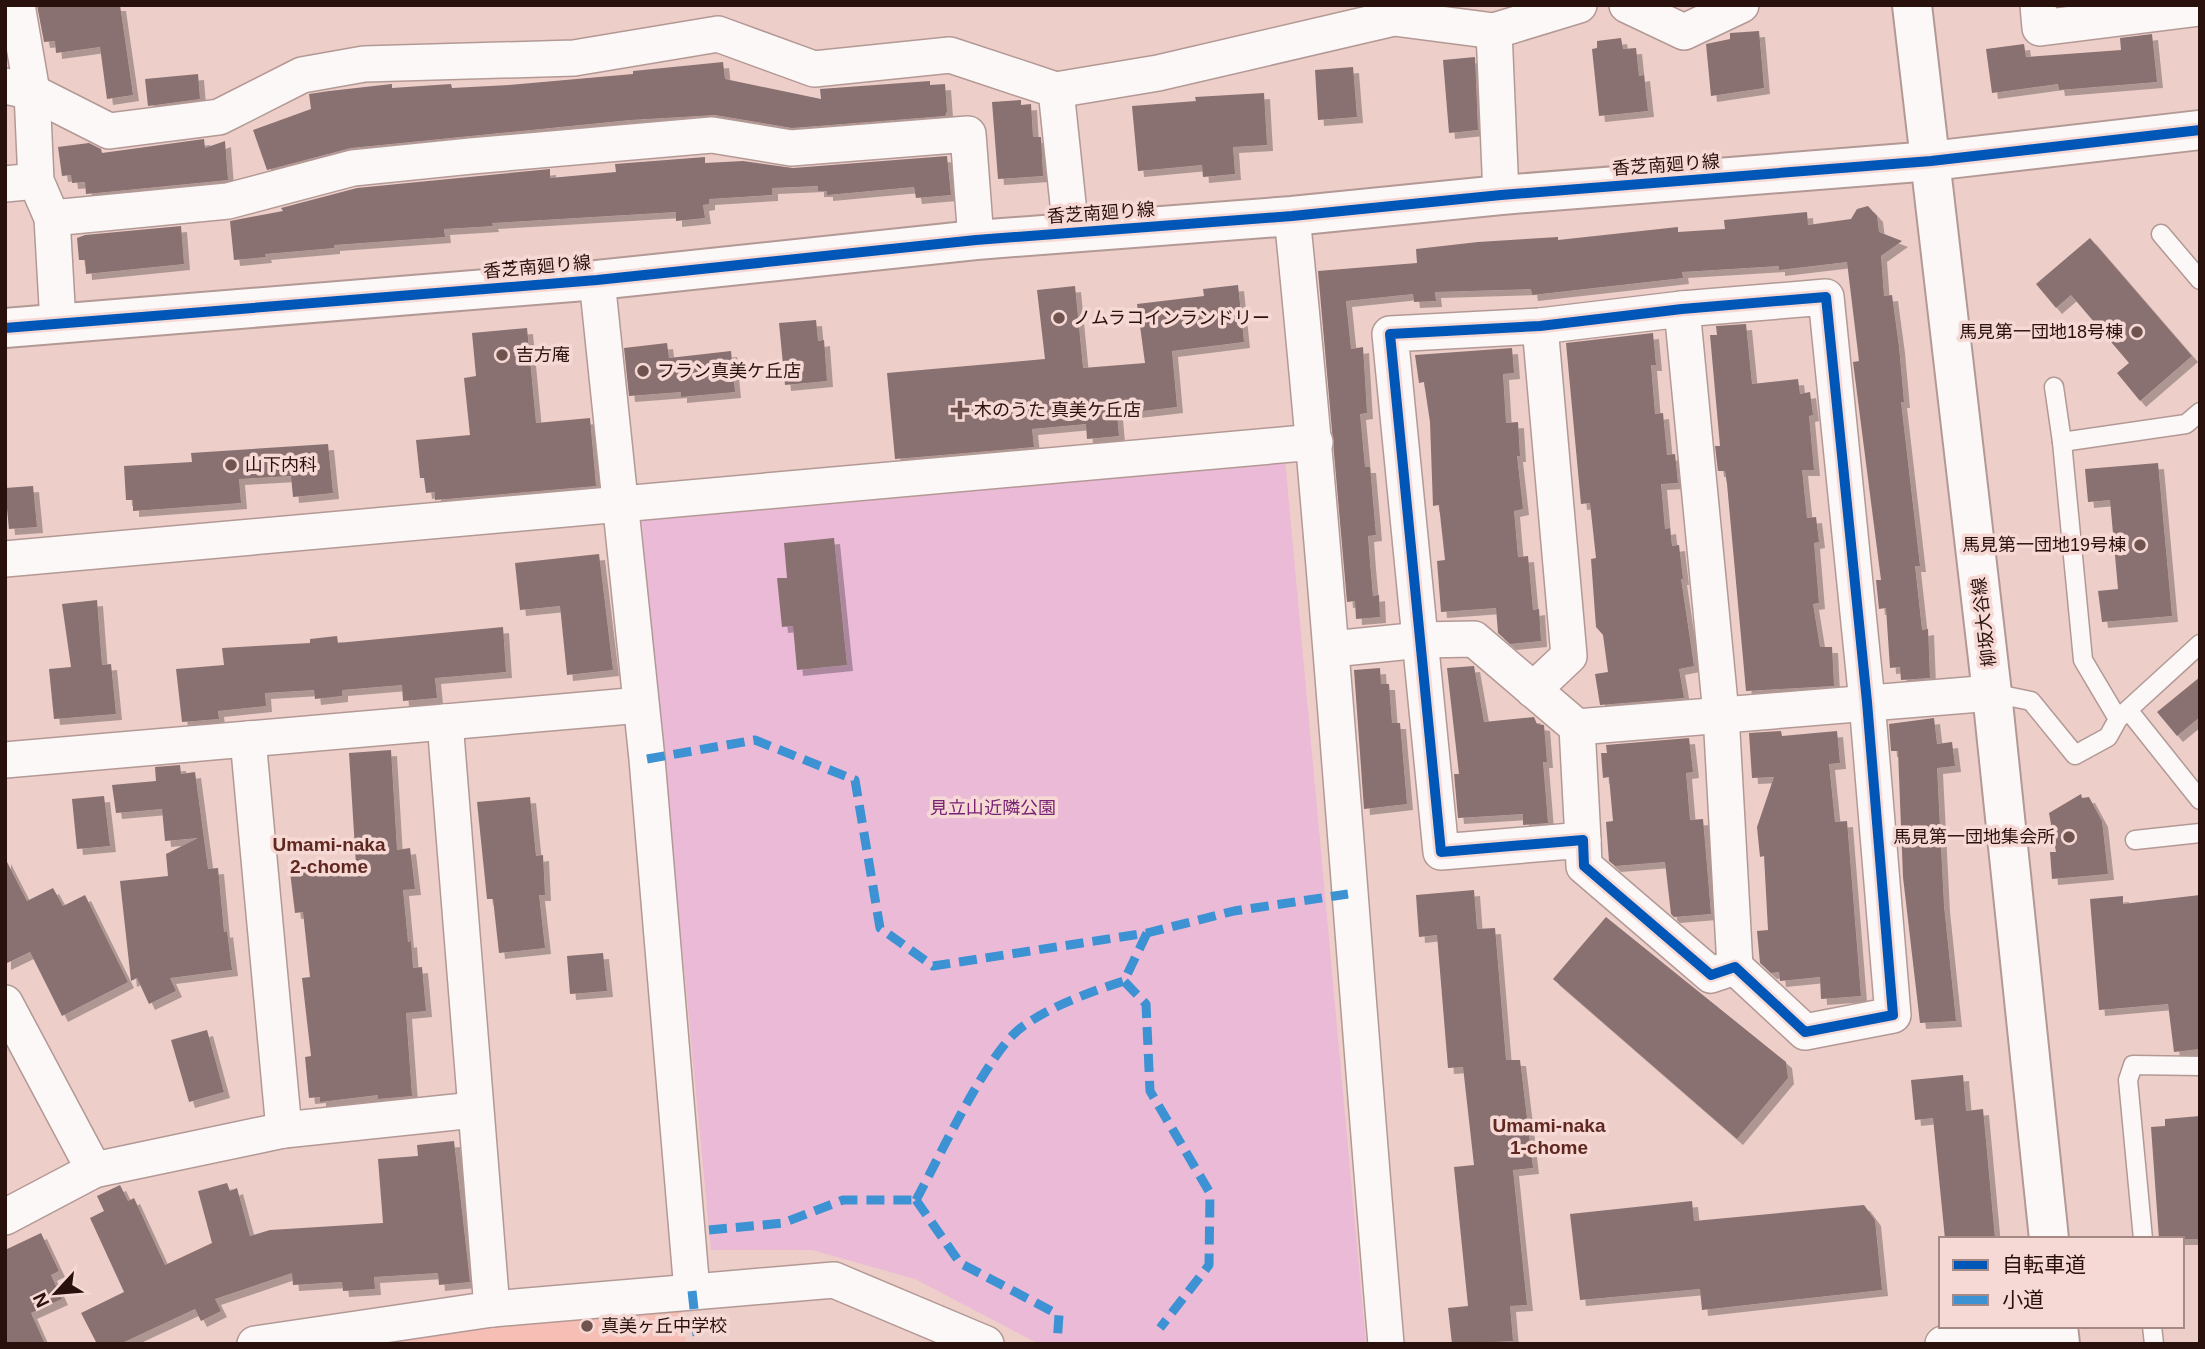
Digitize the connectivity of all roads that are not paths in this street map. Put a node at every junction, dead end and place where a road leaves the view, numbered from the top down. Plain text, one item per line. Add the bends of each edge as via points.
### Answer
1 (17, 5) edge
2 (1579, 5) edge
3 (1627, 5) edge
4 (1741, 5) edge
5 (1912, 5) edge
6 (2038, 5) edge
7 (2200, 9) edge
8 (1494, 31) junction
9 (19, 89) edge
10 (1056, 89) junction
11 (2200, 131) edge
12 (1931, 162) junction
13 (21, 182) edge
14 (1501, 195) junction
15 (1292, 216) junction
16 (52, 218) junction
17 (1071, 232) junction
18 (2161, 234) dead end
19 (976, 240) junction
20 (597, 280) junction
21 (2200, 280) edge
22 (1682, 309) junction
23 (58, 323) junction
24 (1540, 326) junction
25 (5, 328) edge
26 (2054, 387) dead end
27 (2200, 412) edge
28 (1315, 442) junction
29 (2062, 442) junction
30 (622, 506) junction
31 (5, 559) edge
32 (1421, 640) junction
33 (2200, 645) edge
34 (1332, 649) junction
35 (1534, 690) junction
36 (1992, 694) junction
37 (1867, 702) junction
38 (641, 705) junction
39 (1721, 714) junction
40 (2123, 715) junction
41 (445, 722) junction
42 (1577, 727) junction
43 (248, 739) junction
44 (5, 760) edge
45 (2200, 800) edge
46 (2200, 833) edge
47 (1583, 839) junction
48 (2136, 841) dead end
49 (1735, 967) junction
50 (5, 1003) edge
51 (2200, 1066) edge
52 (474, 1110) junction
53 (284, 1130) junction
54 (94, 1170) junction
55 (5, 1217) edge
56 (2049, 1237) edge
57 (2143, 1237) edge
58 (692, 1291) junction
59 (492, 1309) junction
60 (2059, 1334) edge
61 (972, 1341) edge
62 (255, 1344) edge
63 (1386, 1344) edge
64 (1943, 1344) edge

1 - 9 street
2 - 8 street
3 - 4 street via 1684,32
5 - 12 street, 柳坂大谷線
6 - 7 street via 2040,28
8 - 10 street via 1394,18 1158,73
8 - 14 street
9 - 10 street via 109,131 219,117 302,75 364,64 573,58 718,34 814,69 950,55
9 - 13 street
10 - 17 street
11 - 12 street, 香芝南廻り線
12 - 14 street, 香芝南廻り線
12 - 36 street, 柳坂大谷線
13 - 16 street
14 - 15 street, 香芝南廻り線
15 - 17 street, 香芝南廻り線
15 - 28 street
16 - 19 street via 228,201 353,167 712,135 791,148 968,134
16 - 23 street
17 - 19 street, 香芝南廻り線
18 - 21 lane
19 - 20 street, 香芝南廻り線
20 - 23 street, 香芝南廻り線
20 - 30 street
22 - 24 street
22 - 37 street via 1826,296
22 - 39 street
23 - 25 street, 香芝南廻り線
24 - 32 street via 1390,334
24 - 35 street via 1569,656
26 - 29 lane
27 - 29 lane via 2186,424
28 - 30 street
28 - 34 street
29 - 40 lane via 2083,660
30 - 31 street
30 - 38 street
32 - 34 street
32 - 35 street via 1474,639
32 - 47 street via 1441,852
33 - 40 lane
34 - 63 street
35 - 42 street
36 - 37 street
36 - 40 lane via 2031,701 2075,755 2108,737
36 - 56 street, 柳坂大谷線
37 - 39 street
37 - 49 street via 1893,1015 1805,1032
38 - 41 street
38 - 58 street
39 - 42 street
39 - 49 street
40 - 45 lane
41 - 43 street
41 - 52 street
42 - 47 street
43 - 44 street
43 - 53 street
46 - 48 lane
47 - 49 street via 1584,866 1711,975
50 - 54 street
51 - 57 lane via 2133,1065 2127,1080
52 - 53 street
52 - 59 street
53 - 54 street
54 - 55 street
58 - 59 street
58 - 61 street via 834,1280
59 - 62 street
60 - 64 street

